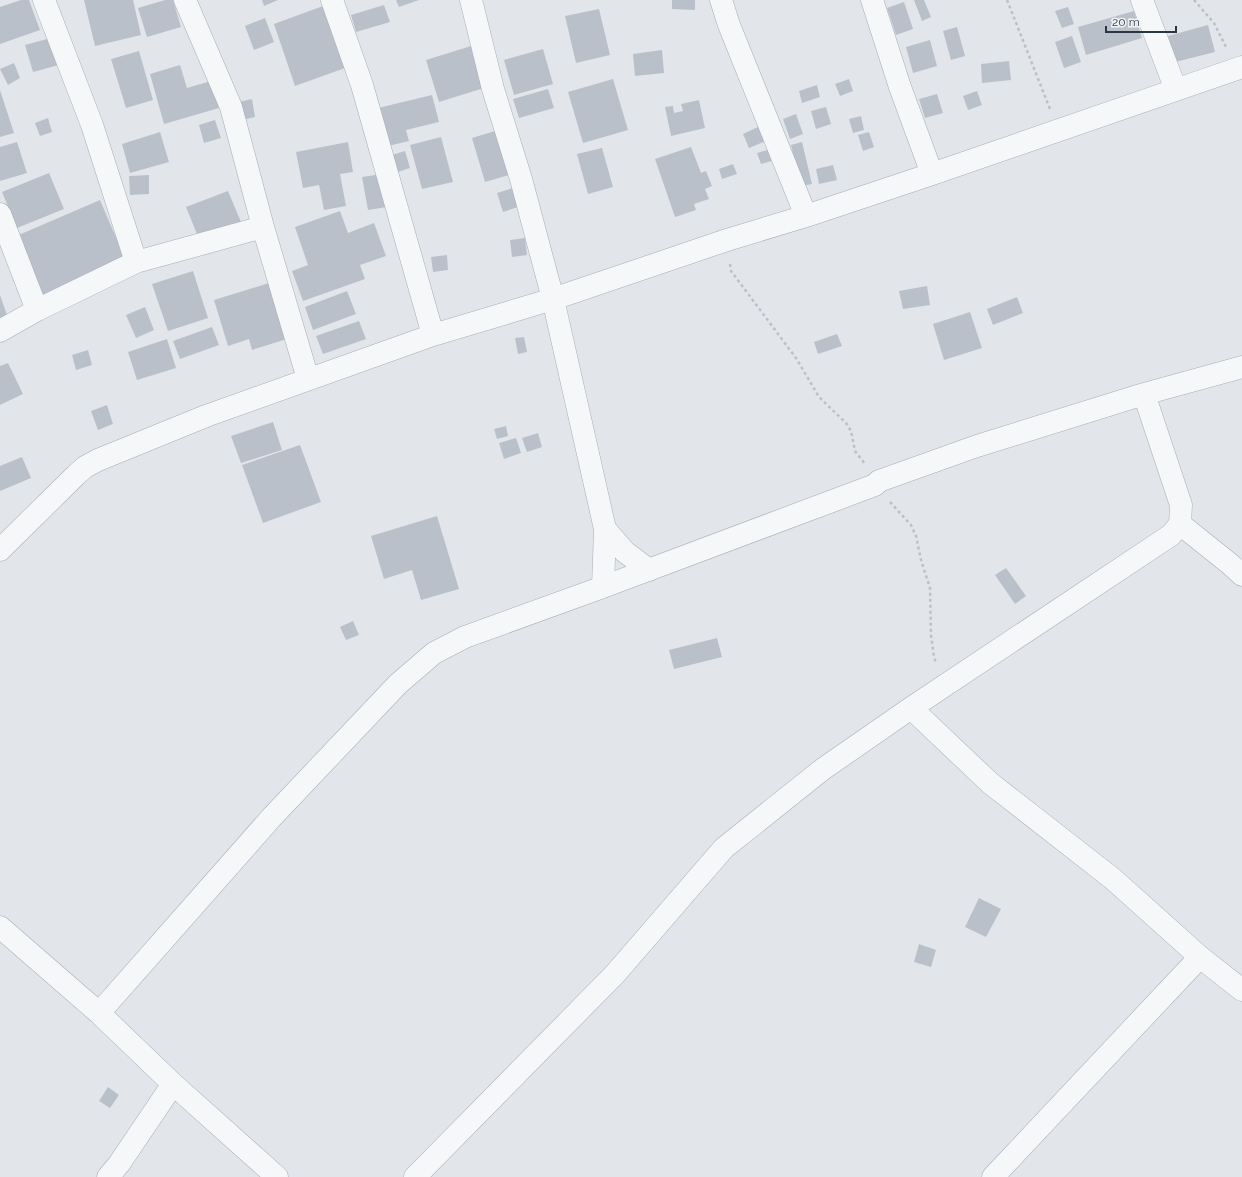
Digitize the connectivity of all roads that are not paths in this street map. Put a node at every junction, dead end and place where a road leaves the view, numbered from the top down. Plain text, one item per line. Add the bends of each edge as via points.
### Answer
1 (44, 0) edge
2 (185, 0) edge
3 (332, 0) edge
4 (471, 0) edge
5 (721, 0) edge
6 (872, 0) edge
7 (1142, 0) edge
8 (1240, 68) edge
9 (1176, 90) junction
10 (932, 174) junction
11 (0, 214) edge
12 (806, 216) junction
13 (263, 227) junction
14 (136, 262) junction
15 (553, 299) junction
16 (36, 310) junction
17 (0, 330) edge
18 (433, 335) junction
19 (1242, 367) edge
20 (308, 379) junction
21 (1144, 394) junction
22 (1180, 524) junction
23 (605, 528) junction
24 (0, 550) edge
25 (649, 570) junction
26 (1242, 575) edge
27 (603, 587) junction
28 (911, 708) junction
29 (0, 927) edge
30 (1200, 957) junction
31 (1242, 990) edge
32 (99, 1014) junction
33 (173, 1084) junction
34 (108, 1177) edge
35 (277, 1177) edge
36 (415, 1177) edge
37 (993, 1177) edge

1 - 14 street via 92,125
2 - 13 street via 231,106
3 - 18 street via 362,85
4 - 15 street via 493,89 521,179
5 - 12 street
6 - 10 street
7 - 9 street
8 - 9 street
9 - 10 street
10 - 12 street
11 - 16 street
12 - 15 street
13 - 14 street
13 - 20 street
14 - 16 street
15 - 18 street
15 - 23 street
16 - 17 street
18 - 20 street
19 - 21 street
20 - 24 street via 206,416 92,463 76,475
21 - 22 street via 1180,505
21 - 25 street via 977,446
22 - 26 street
22 - 28 street via 1171,535
23 - 25 street via 625,552
23 - 27 street
25 - 27 street
27 - 32 street via 465,637 434,654 398,684 271,818
28 - 30 street via 990,783 1113,879
28 - 36 street via 823,769 724,848 615,974
29 - 32 street
30 - 31 street
30 - 37 street
32 - 33 street
33 - 34 street
33 - 35 street

